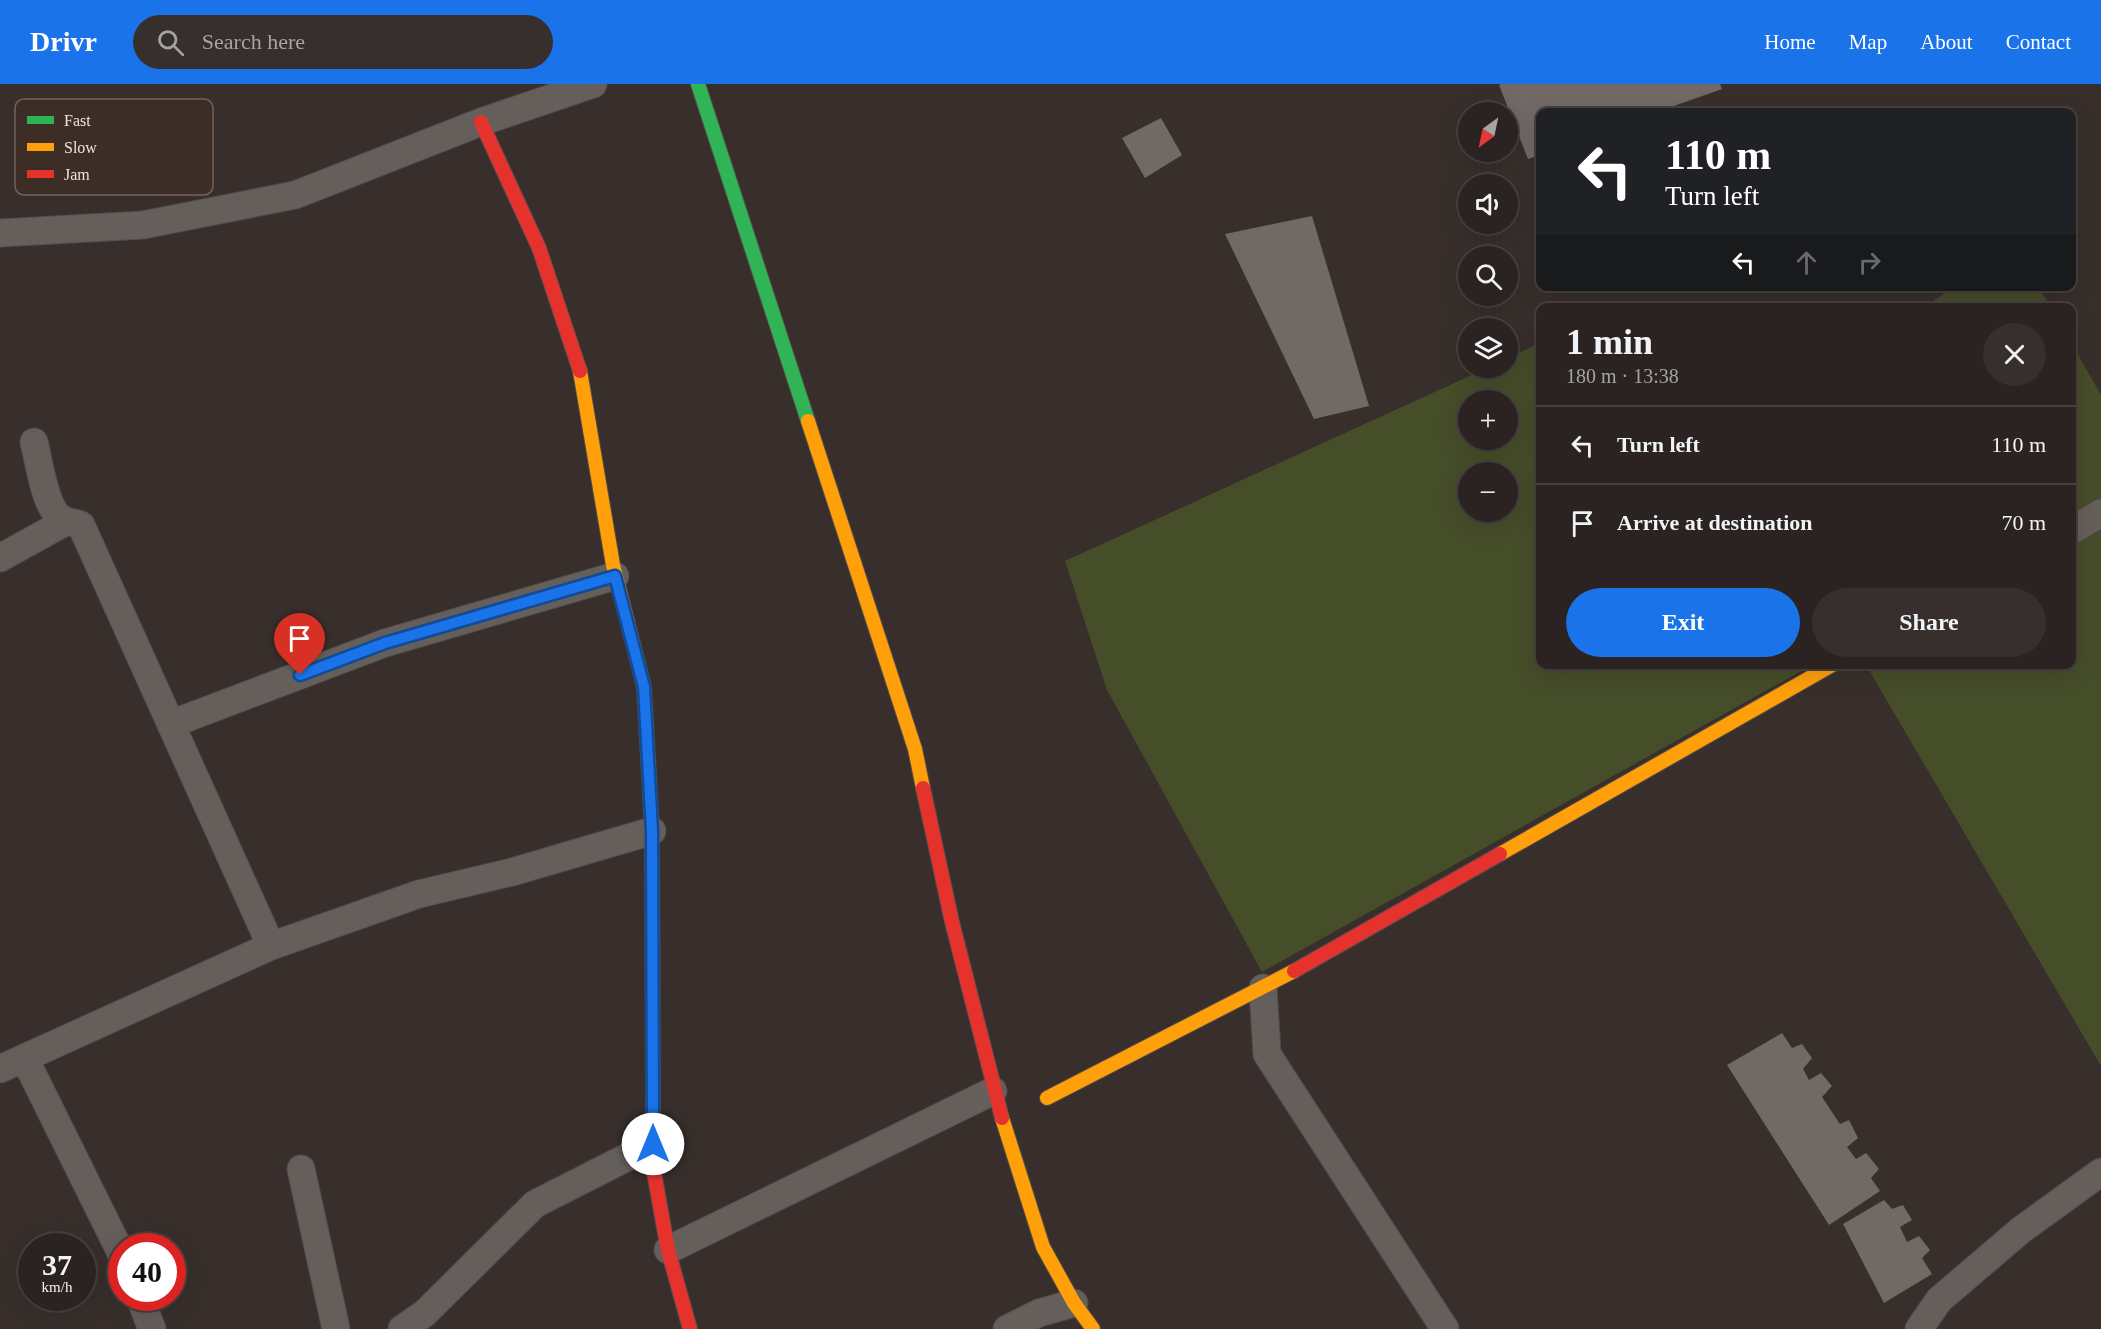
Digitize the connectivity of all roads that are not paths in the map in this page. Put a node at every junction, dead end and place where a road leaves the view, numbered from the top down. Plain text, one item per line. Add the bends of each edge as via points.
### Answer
1 (593, 84) edge
2 (698, 84) edge
3 (482, 122) junction
4 (0, 232) edge
5 (34, 442) dead end
6 (2101, 513) edge
7 (65, 522) junction
8 (2076, 528) edge
9 (0, 558) edge
10 (615, 576) junction
11 (1825, 669) edge
12 (171, 724) junction
13 (652, 831) junction
14 (271, 946) junction
15 (1263, 988) junction
16 (25, 1059) junction
17 (0, 1069) edge
18 (993, 1090) junction
19 (1047, 1098) dead end
20 (653, 1144) junction
21 (301, 1169) dead end
22 (2101, 1172) edge
23 (111, 1233) edge
24 (668, 1250) junction
25 (1074, 1303) junction
26 (145, 1311) edge
27 (152, 1329) edge
28 (336, 1329) edge
29 (402, 1329) edge
30 (690, 1329) edge
31 (1007, 1329) edge
32 (1093, 1329) edge
33 (1445, 1329) edge
34 (1919, 1329) edge

1 - 3 street
2 - 18 street via 915,749
3 - 4 street via 295,195 143,225
3 - 10 street via 539,248 580,370
5 - 7 street via 49,501
6 - 8 street
7 - 9 street
7 - 12 street via 81,525
10 - 12 street via 385,643
10 - 13 street via 644,687
11 - 15 street
12 - 14 street
13 - 14 street via 512,872 419,894
13 - 20 street
14 - 16 street
15 - 19 street
15 - 33 street via 1267,1054
16 - 17 street
16 - 23 street
18 - 24 street
18 - 25 street via 1043,1247
20 - 24 street via 653,1167
20 - 29 street via 535,1204 426,1313
21 - 28 street
22 - 34 street via 2021,1230 1939,1300
24 - 30 street
25 - 31 street via 1039,1313
25 - 32 street
26 - 27 street

